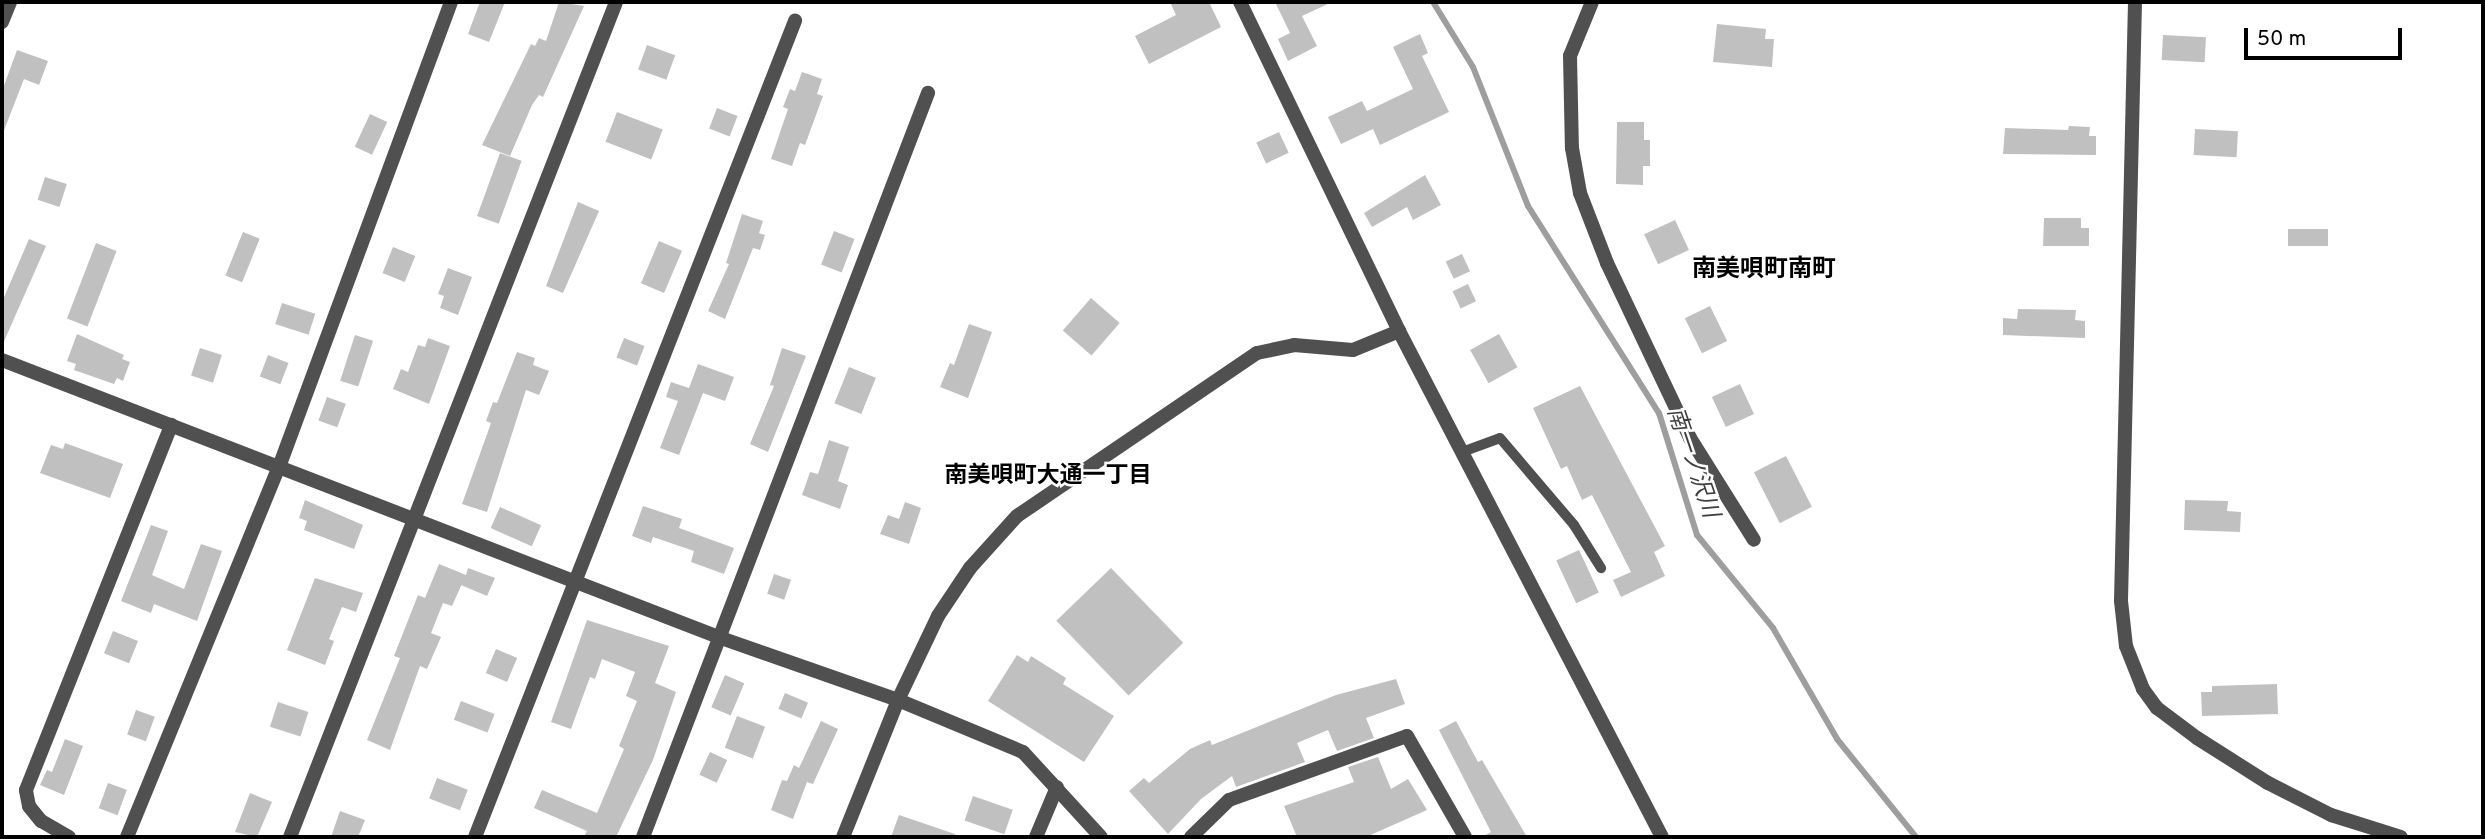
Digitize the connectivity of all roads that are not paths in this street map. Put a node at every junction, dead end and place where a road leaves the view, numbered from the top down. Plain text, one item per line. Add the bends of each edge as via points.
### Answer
1 (10, 2) edge
2 (452, 2) edge
3 (616, 2) edge
4 (1240, 2) edge
5 (1592, 2) edge
6 (2135, 2) edge
7 (795, 21) dead end
8 (2, 22) edge
9 (928, 93) dead end
10 (1399, 331) junction
11 (2, 360) edge
12 (171, 425) junction
13 (1462, 452) junction
14 (279, 467) junction
15 (416, 521) junction
16 (1754, 540) dead end
17 (1601, 568) dead end
18 (575, 582) junction
19 (721, 638) junction
20 (898, 700) junction
21 (1057, 786) junction
22 (69, 837) edge
23 (127, 837) edge
24 (290, 837) edge
25 (475, 837) edge
26 (643, 837) edge
27 (843, 837) edge
28 (1036, 837) edge
29 (1101, 837) edge
30 (1191, 837) edge
31 (1465, 837) edge
32 (1662, 837) edge
33 (2401, 837) edge

1 - 8 street
2 - 14 street
3 - 15 street
4 - 10 street
5 - 16 street via 1570,56 1572,148 1580,193 1607,263 1690,438
6 - 33 street via 2121,601 2126,646 2143,689 2157,708 2197,738 2268,783 2331,815
7 - 18 street
9 - 19 street
10 - 13 street
10 - 20 street via 1353,350 1294,345 1257,353 1017,516 970,568 938,616
11 - 12 street
12 - 14 street
12 - 22 street via 26,790 29,806 41,821
13 - 17 lane via 1500,438 1574,525
13 - 32 street
14 - 15 street
14 - 23 street
15 - 18 street
15 - 24 street
18 - 19 street
18 - 25 street
19 - 20 street
19 - 26 street
20 - 21 street via 1024,752
20 - 27 street
21 - 28 street
21 - 29 street
30 - 31 street via 1229,800 1407,736

